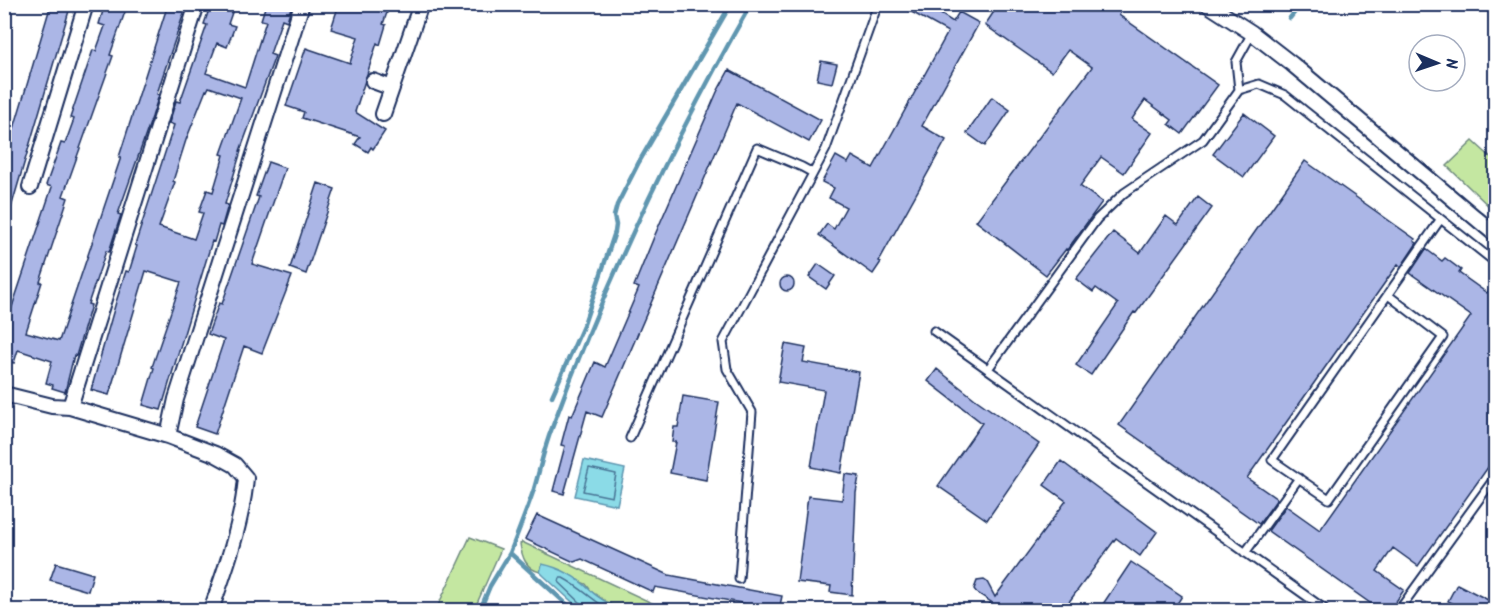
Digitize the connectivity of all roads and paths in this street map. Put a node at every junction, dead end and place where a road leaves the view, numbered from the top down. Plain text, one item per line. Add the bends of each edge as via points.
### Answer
1 (86, 4) edge
2 (197, 4) edge
3 (302, 4) edge
4 (421, 4) edge
5 (878, 4) edge
6 (1207, 4) edge
7 (1252, 33) junction
8 (373, 81) dead end
9 (392, 88) junction
10 (1239, 90) junction
11 (383, 114) dead end
12 (813, 173) junction
13 (30, 187) dead end
14 (1440, 220) junction
15 (1496, 235) edge
16 (1496, 263) edge
17 (1388, 295) junction
18 (934, 331) dead end
19 (988, 369) junction
20 (4, 394) edge
21 (70, 407) junction
22 (168, 436) junction
23 (630, 438) dead end
24 (1496, 476) edge
25 (1299, 478) junction
26 (1245, 553) junction
27 (739, 579) dead end
28 (211, 610) edge
29 (1326, 610) edge
30 (1399, 610) edge

1 - 13 street
2 - 21 street
3 - 22 street via 176,399
4 - 9 street
5 - 12 lane via 826,149
6 - 7 street
7 - 10 lane via 1236,62
7 - 15 street
8 - 9 street
9 - 11 street
10 - 14 lane via 1259,84 1285,95
10 - 19 lane via 1203,140 1124,193 1097,219
12 - 23 lane via 757,148
12 - 27 lane via 723,342 727,369 752,412
14 - 16 lane
14 - 17 lane
17 - 25 lane via 1272,460
17 - 25 lane via 1443,337 1329,499
18 - 19 lane
19 - 26 lane
20 - 21 street
21 - 22 street
22 - 28 street via 215,454 235,465 246,478 228,561
24 - 30 lane
25 - 26 lane
26 - 29 lane

